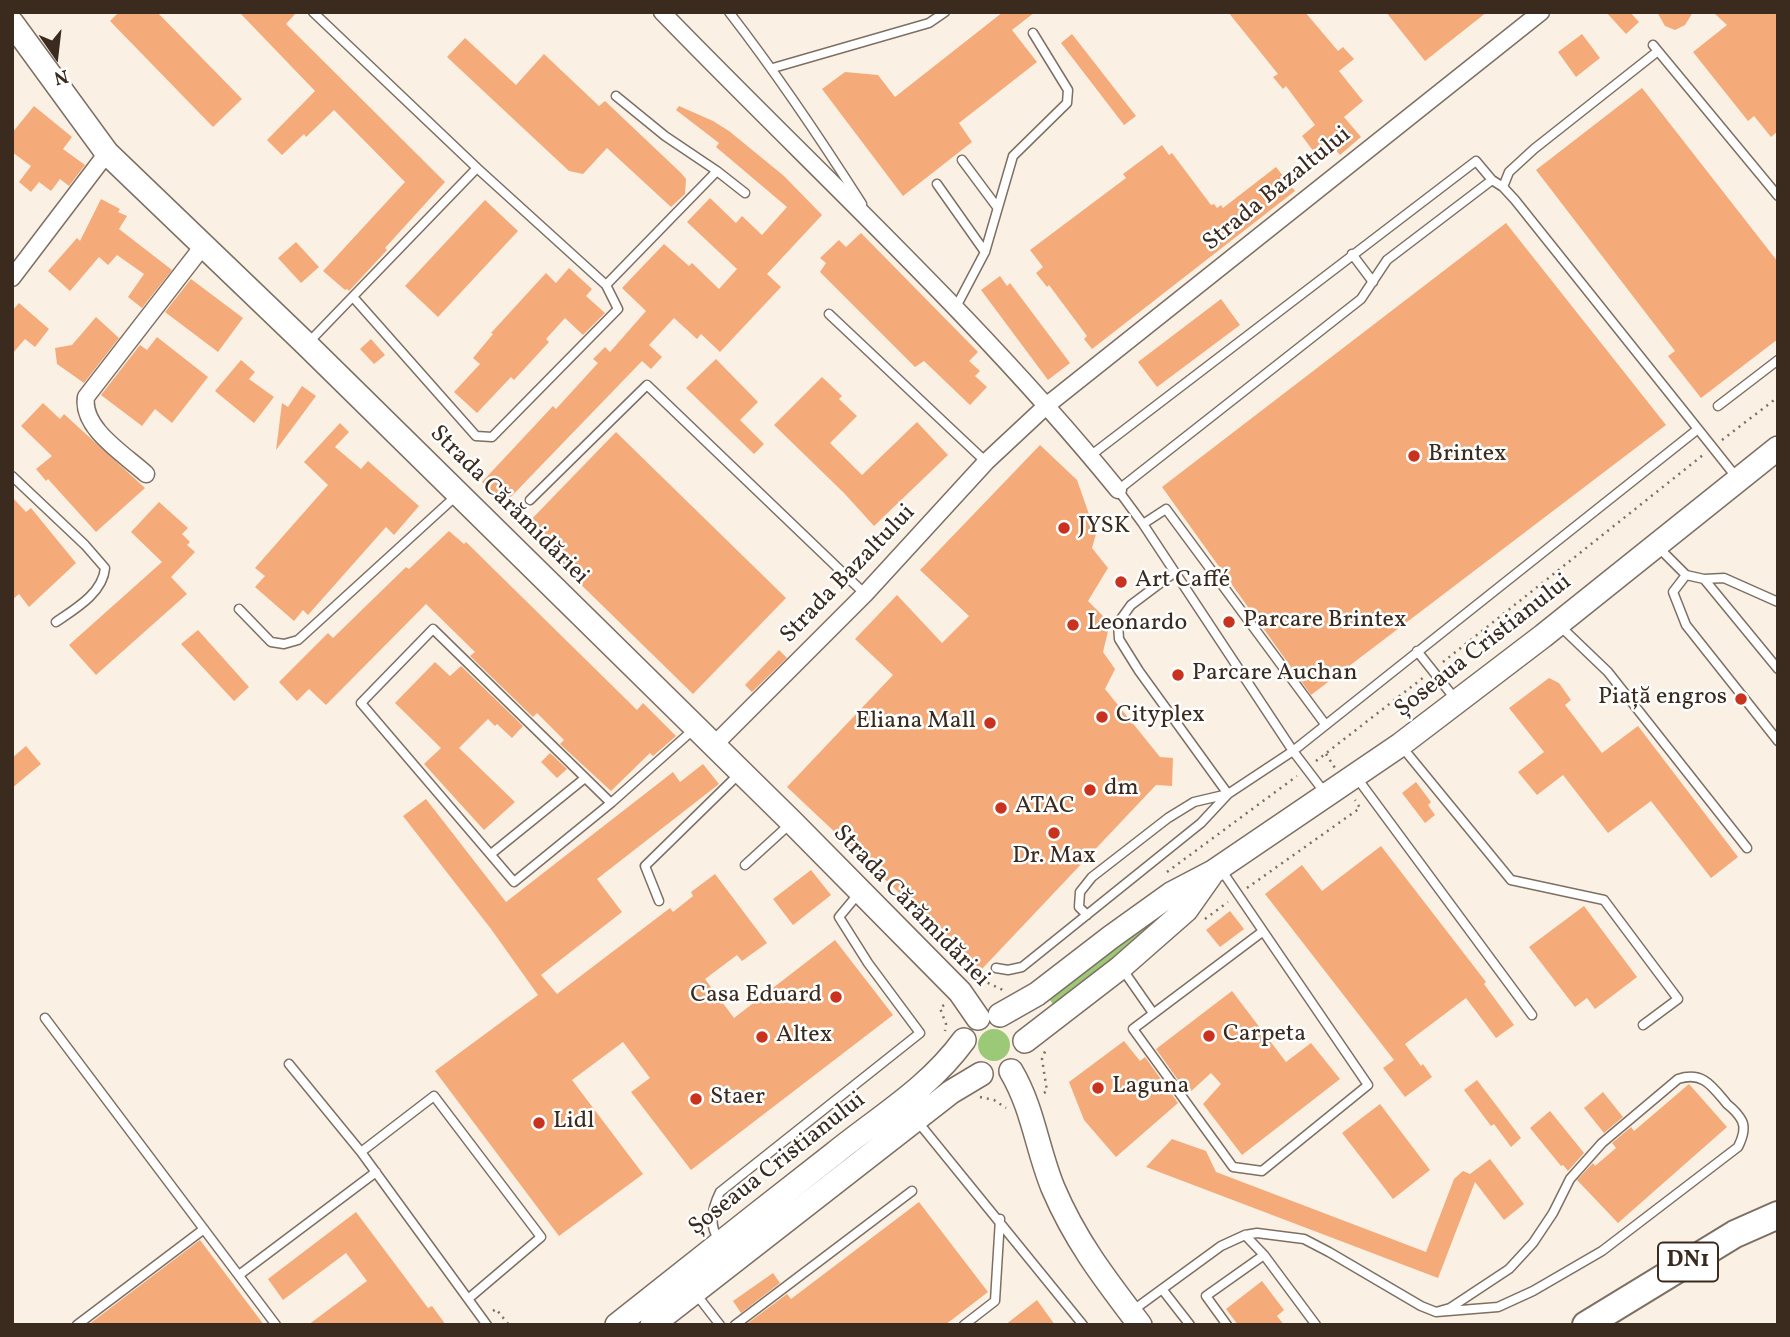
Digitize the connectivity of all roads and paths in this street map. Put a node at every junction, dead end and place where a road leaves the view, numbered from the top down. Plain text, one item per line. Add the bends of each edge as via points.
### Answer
1 (313, 12) edge
2 (662, 12) edge
3 (729, 12) edge
4 (945, 12) edge
5 (1541, 12) edge
6 (12, 23) edge
7 (1033, 33) dead end
8 (773, 68) junction
9 (616, 96) dead end
10 (107, 153) junction
11 (962, 160) dead end
12 (477, 168) junction
13 (717, 170) junction
14 (1492, 180) junction
15 (937, 184) dead end
16 (1503, 187) junction
17 (745, 193) dead end
18 (1778, 196) edge
19 (997, 207) junction
20 (879, 230) junction
21 (203, 246) junction
22 (985, 251) junction
23 (1352, 254) junction
24 (12, 278) edge
25 (1373, 282) junction
26 (606, 285) junction
27 (353, 297) junction
28 (956, 307) junction
29 (829, 314) dead end
30 (306, 344) junction
31 (1778, 360) edge
32 (1778, 397) edge
33 (1046, 406) junction
34 (1718, 406) dead end
35 (1698, 429) junction
36 (1714, 446) junction
37 (1778, 448) edge
38 (1090, 456) junction
39 (986, 461) junction
40 (146, 474) dead end
41 (12, 476) edge
42 (1738, 479) junction
43 (1118, 490) junction
44 (458, 493) junction
45 (530, 500) dead end
46 (1143, 523) junction
47 (1656, 545) junction
48 (1175, 572) junction
49 (1686, 575) junction
50 (1704, 579) junction
51 (865, 594) junction
52 (1778, 602) edge
53 (239, 609) dead end
54 (57, 622) dead end
55 (1558, 624) junction
56 (1417, 651) junction
57 (1778, 669) edge
58 (1432, 670) junction
59 (1458, 702) junction
60 (1325, 724) junction
61 (695, 728) junction
62 (1778, 741) edge
63 (714, 745) junction
64 (1400, 745) junction
65 (1293, 751) junction
66 (1326, 754) junction
67 (1307, 768) junction
68 (741, 772) junction
69 (586, 778) junction
70 (1343, 786) junction
71 (1228, 794) junction
72 (611, 803) junction
73 (792, 822) junction
74 (1747, 848) dead end
75 (491, 854) junction
76 (746, 865) dead end
77 (1216, 870) junction
78 (1159, 878) dead end
79 (861, 890) junction
80 (1238, 895) junction
81 (659, 901) dead end
82 (1087, 915) junction
83 (1204, 919) dead end
84 (1262, 932) junction
85 (1121, 967) junction
86 (996, 968) dead end
87 (1003, 990) dead end
88 (960, 992) junction
89 (1153, 1013) junction
90 (1532, 1015) dead end
91 (989, 1017) junction
92 (45, 1018) dead end
93 (1643, 1025) dead end
94 (953, 1040) junction
95 (1025, 1041) junction
96 (289, 1064) dead end
97 (1011, 1072) junction
98 (981, 1074) junction
99 (916, 1119) junction
100 (361, 1152) junction
101 (376, 1172) junction
102 (912, 1191) dead end
103 (1778, 1215) edge
104 (1000, 1219) junction
105 (204, 1228) junction
106 (1245, 1235) junction
107 (721, 1242) junction
108 (1264, 1255) junction
109 (239, 1275) junction
110 (1162, 1289) junction
111 (694, 1291) junction
112 (468, 1299) junction
113 (1436, 1312) junction
114 (1135, 1318) edge
115 (77, 1325) edge
116 (276, 1325) edge
117 (487, 1325) edge
118 (617, 1325) edge
119 (652, 1325) edge
120 (720, 1325) edge
121 (735, 1325) edge
122 (964, 1325) edge
123 (1083, 1325) edge
124 (1190, 1325) edge
125 (1227, 1325) edge
126 (1316, 1325) edge
127 (1586, 1325) edge

1 - 12 lane
2 - 20 street
3 - 8 lane
4 - 8 lane via 929,23
5 - 33 street, Strada Bazaltului
6 - 10 street, Strada Cărămidăriei
7 - 19 lane via 1068,90 1067,103 1013,156
8 - 20 lane
9 - 13 lane
10 - 21 street, Strada Cărămidăriei
10 - 24 street
11 - 19 lane
12 - 26 lane
12 - 27 lane
13 - 17 lane
13 - 26 lane
14 - 16 lane
14 - 23 lane via 1476,161
14 - 25 lane via 1387,260
15 - 22 lane
16 - 18 lane via 1509,172 1534,149 1655,48
16 - 35 lane
19 - 22 lane
20 - 28 street
21 - 30 street, Strada Cărămidăriei
21 - 40 street via 86,397 92,425
22 - 28 lane
23 - 25 lane
23 - 38 lane
25 - 43 lane via 1361,299
26 - 27 lane via 618,309 492,437 476,436
27 - 30 lane
28 - 33 street
29 - 39 lane
30 - 44 street, Strada Cărămidăriei
31 - 34 lane
32 - 36 path
33 - 38 street
33 - 39 street, Strada Bazaltului
35 - 36 lane
35 - 56 lane
36 - 42 lane
36 - 58 path
37 - 42 street, Șoseaua Cristianului
38 - 43 street
39 - 51 street, Strada Bazaltului
41 - 54 lane via 105,568 101,584
42 - 47 street, Șoseaua Cristianului
43 - 46 lane
44 - 53 lane via 298,640 271,642
44 - 61 street, Strada Cărămidăriei
45 - 51 lane via 647,385
46 - 48 lane
46 - 60 lane via 1166,509
47 - 49 lane
47 - 55 street, Șoseaua Cristianului
48 - 65 lane
48 - 71 lane via 1131,605 1118,623 1119,639
49 - 50 lane
49 - 62 lane via 1674,592 1686,625
50 - 52 lane via 1724,578
50 - 57 lane
51 - 63 street, Strada Bazaltului
55 - 59 street, Șoseaua Cristianului
55 - 74 lane via 1608,672
56 - 58 lane
56 - 60 lane
58 - 59 lane
58 - 66 path
59 - 64 street, Șoseaua Cristianului
60 - 65 lane
61 - 63 street, Strada Cărămidăriei
61 - 72 lane
63 - 68 street, Strada Cărămidăriei
64 - 70 street, Șoseaua Cristianului
64 - 93 lane via 1511,880 1604,900 1678,999
65 - 67 lane
65 - 71 lane
66 - 67 path
66 - 70 path
67 - 70 lane
67 - 78 path
68 - 73 street, Strada Cărămidăriei
68 - 81 lane via 645,866
69 - 72 lane
69 - 75 lane
69 - 75 lane via 433,629 361,703
70 - 77 street, Șoseaua Cristianului
70 - 80 path via 1360,808
70 - 90 lane
71 - 82 lane via 1201,823
71 - 82 lane via 1194,802 1092,877 1080,892 1079,907
72 - 75 lane via 514,882
73 - 76 lane
73 - 79 street, Strada Cărămidăriei
77 - 80 lane
77 - 85 street, Șoseaua Cristianului via 1186,910
77 - 91 street, Șoseaua Cristianului via 1171,894 1038,994
79 - 88 street, Strada Cărămidăriei
79 - 107 lane via 839,917 920,1033 720,1192 711,1226
80 - 83 path
80 - 84 lane
82 - 86 lane via 1023,967
84 - 89 lane
84 - 89 lane via 1368,1085 1262,1171 1233,1167 1133,1029
85 - 89 lane
85 - 95 street, Șoseaua Cristianului
87 - 88 path via 976,976
88 - 91 street, Strada Cărămidăriei
88 - 94 path via 940,1008
91 - 94 street
91 - 95 street via 1017,1024
92 - 105 lane
94 - 98 street
94 - 107 street, Șoseaua Cristianului via 943,1067 922,1087
95 - 97 street via 1022,1060
96 - 100 lane
97 - 98 street via 993,1077
97 - 114 street via 1027,1102 1052,1185 1072,1229
98 - 99 street, Șoseaua Cristianului
99 - 104 lane
99 - 111 street, Șoseaua Cristianului
100 - 101 lane
100 - 112 lane via 434,1096 541,1237
101 - 109 lane
101 - 112 lane
102 - 121 lane
103 - 127 main road, DN1 via 1735,1234
104 - 122 lane via 995,1301
104 - 123 lane
105 - 109 lane
105 - 115 lane
106 - 108 lane
106 - 110 lane via 1221,1246
106 - 113 lane via 1304,1239
107 - 118 street, Șoseaua Cristianului
108 - 125 lane via 1206,1296
108 - 126 lane
109 - 116 lane
110 - 114 lane
110 - 124 lane
111 - 119 street, Șoseaua Cristianului
111 - 120 lane
112 - 117 lane
113 - 113 lane via 1450,1308 1509,1269 1533,1243 1570,1179 1602,1143 1678,1079 1702,1078 1742,1121 1743,1138 1738,1147 1602,1251 1498,1307

